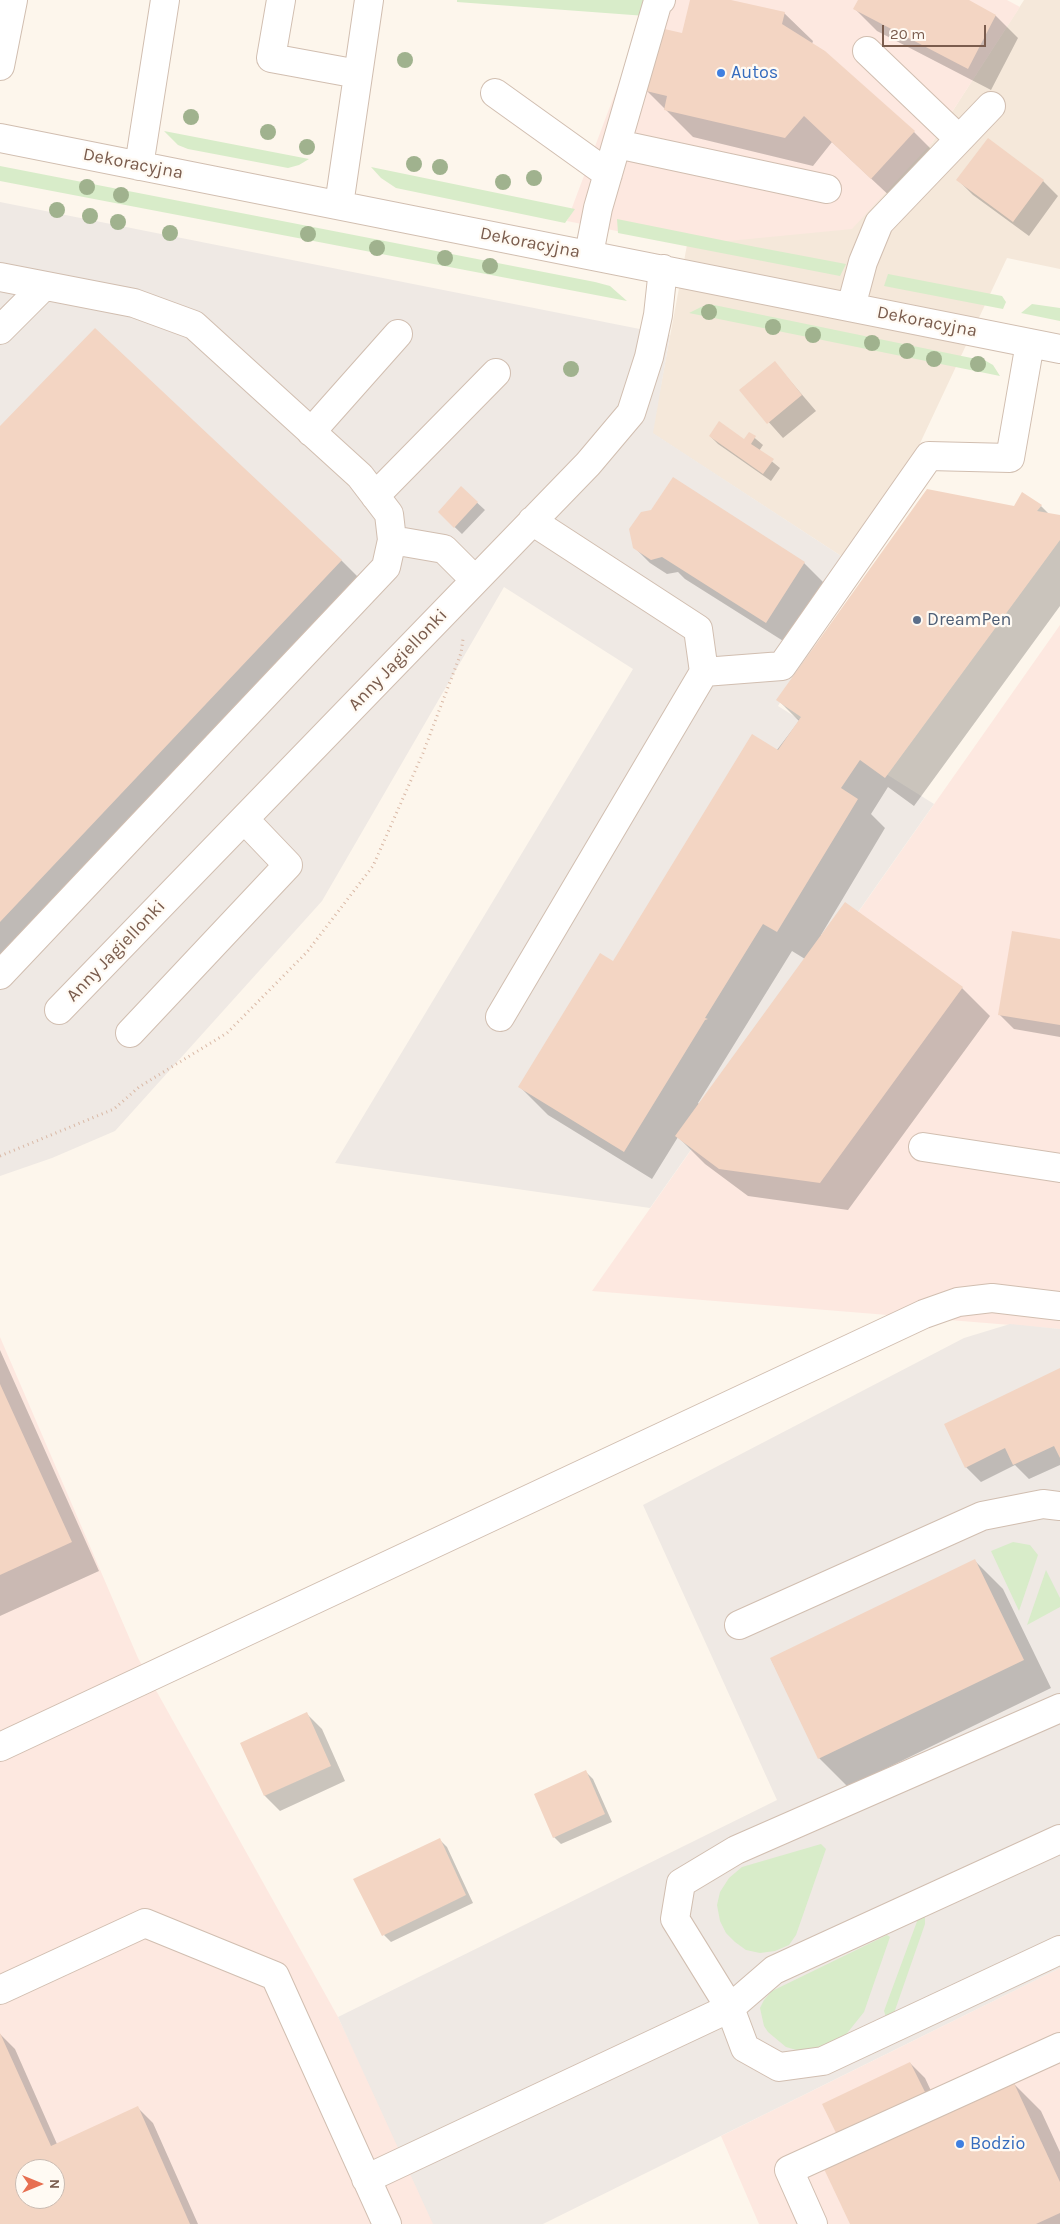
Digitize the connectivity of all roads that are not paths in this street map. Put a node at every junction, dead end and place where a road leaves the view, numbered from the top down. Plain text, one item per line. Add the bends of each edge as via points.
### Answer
1 (13, 0) edge
2 (165, 0) edge
3 (281, 0) edge
4 (370, 0) edge
5 (661, 0) edge
6 (867, 51) dead end
7 (0, 66) edge
8 (358, 74) junction
9 (495, 93) dead end
10 (991, 106) dead end
11 (0, 138) edge
12 (959, 139) junction
13 (617, 144) junction
14 (139, 166) junction
15 (608, 174) junction
16 (827, 190) dead end
17 (339, 205) junction
18 (589, 254) junction
19 (663, 269) junction
20 (0, 277) edge
21 (44, 286) junction
22 (851, 307) junction
23 (0, 330) edge
24 (398, 334) dead end
25 (1030, 343) junction
26 (1060, 349) edge
27 (496, 372) dead end
28 (311, 432) junction
29 (375, 496) junction
30 (532, 521) junction
31 (392, 540) junction
32 (475, 580) junction
33 (704, 672) junction
34 (244, 818) junction
35 (0, 975) edge
36 (58, 1010) dead end
37 (500, 1016) dead end
38 (130, 1033) dead end
39 (924, 1147) dead end
40 (1060, 1168) edge
41 (1060, 1306) edge
42 (1060, 1506) edge
43 (739, 1625) dead end
44 (1060, 1708) edge
45 (0, 1746) edge
46 (1060, 1839) edge
47 (1060, 1950) edge
48 (0, 1990) edge
49 (730, 2008) junction
50 (1060, 2047) edge
51 (366, 2178) junction
52 (387, 2224) edge
53 (813, 2224) edge

1 - 7 street
2 - 14 street
3 - 8 street via 271,58
4 - 8 street
5 - 13 street via 658,1
6 - 12 street
8 - 17 street
9 - 15 street
10 - 12 street
11 - 14 street, Dekoracyjna
12 - 22 street via 879,223 863,262
13 - 15 street
13 - 16 street
14 - 17 street, Dekoracyjna
15 - 18 street
17 - 18 street, Dekoracyjna
18 - 19 street, Dekoracyjna
19 - 22 street, Dekoracyjna
19 - 30 street, Anny Jagiellonki via 649,357 631,413 588,464
20 - 21 street
21 - 23 street
21 - 28 street via 134,303 194,325
22 - 25 street, Dekoracyjna
24 - 28 street
25 - 26 street, Dekoracyjna
25 - 33 street via 1010,458 929,456 782,666
27 - 29 street
28 - 29 street via 360,476
29 - 31 street via 389,514
30 - 32 street, Anny Jagiellonki
30 - 33 street via 698,629
31 - 32 street via 444,548
31 - 35 street via 386,567
32 - 34 street, Anny Jagiellonki
33 - 37 street
34 - 36 street, Anny Jagiellonki
34 - 38 street via 288,865
39 - 40 street
41 - 45 street via 992,1298 958,1302 924,1314
42 - 43 street via 1043,1504 982,1516
44 - 49 street via 736,1850 680,1883 675,1919
46 - 49 street via 774,1970
47 - 49 street via 823,2061 779,2067 746,2048
48 - 51 street via 145,1923 274,1976
49 - 51 street
50 - 53 street via 789,2170
51 - 52 street

